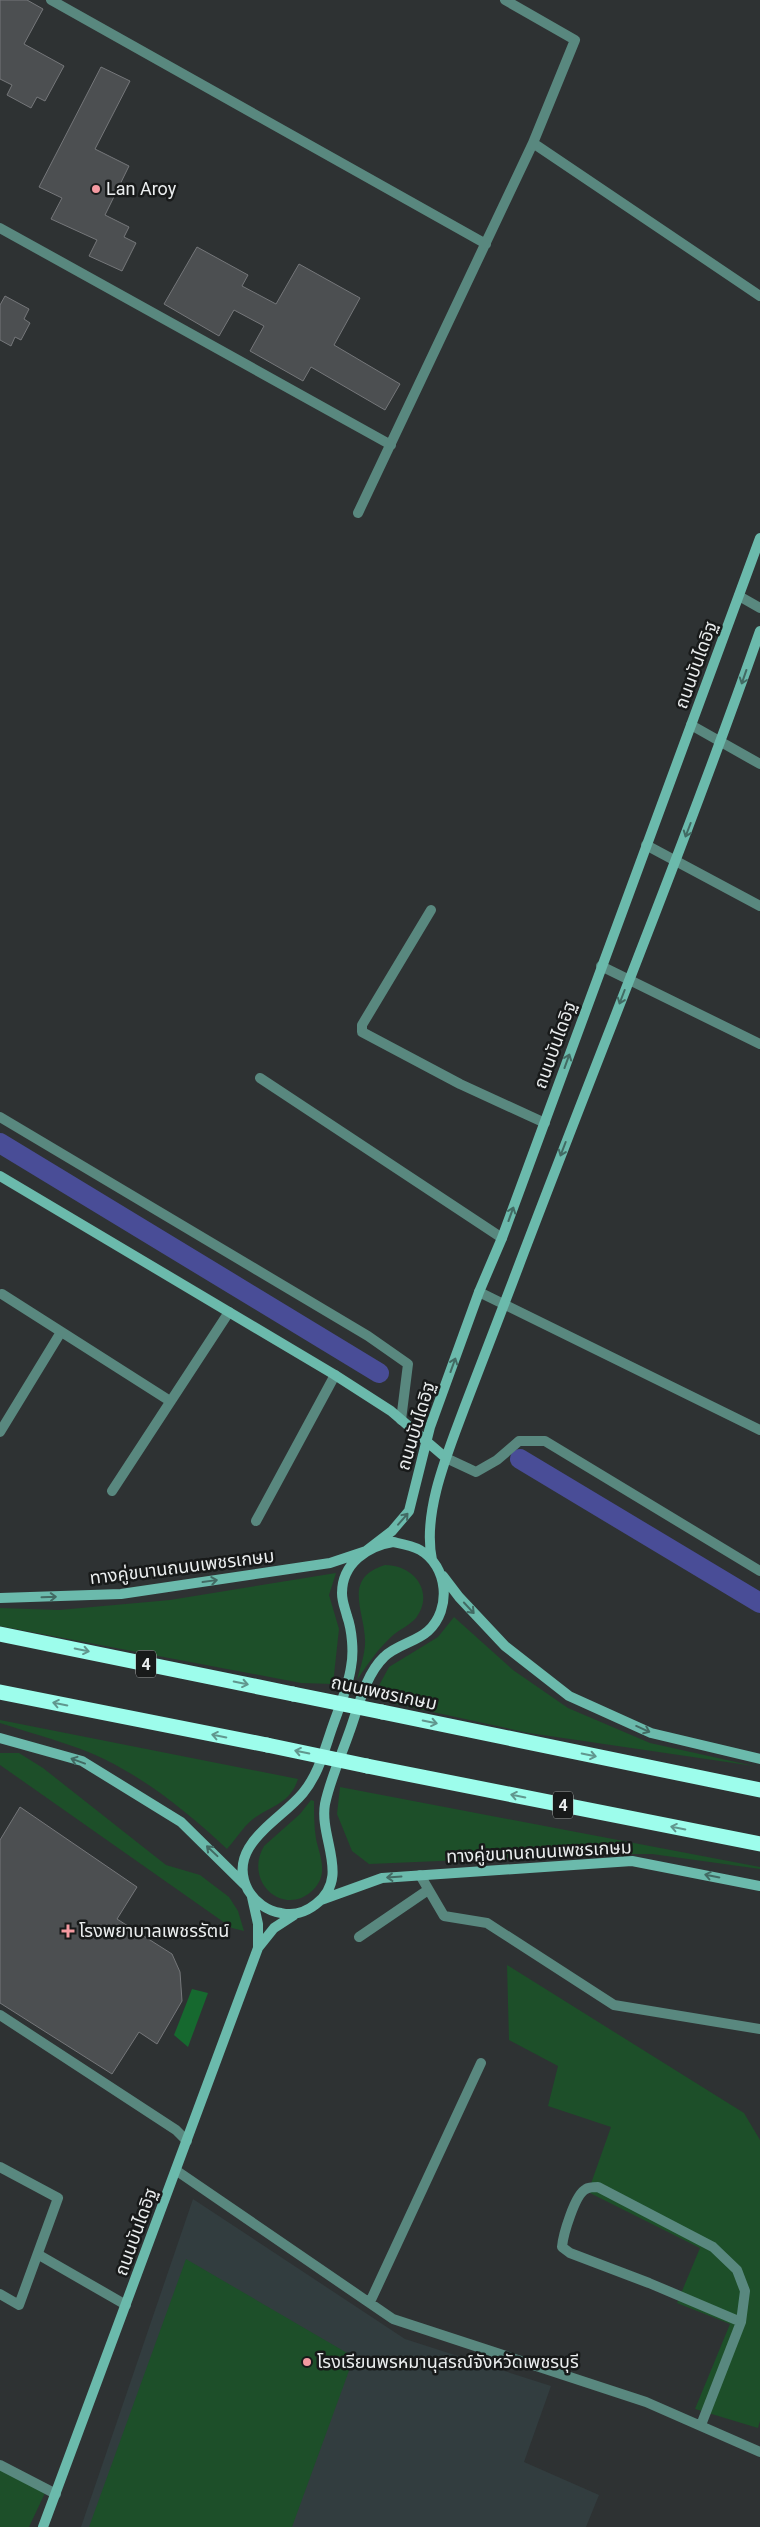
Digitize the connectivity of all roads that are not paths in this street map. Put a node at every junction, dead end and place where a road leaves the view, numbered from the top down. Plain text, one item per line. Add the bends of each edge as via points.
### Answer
1 (51, 0) edge
2 (505, 0) edge
3 (533, 143) junction
4 (0, 228) edge
5 (486, 244) junction
6 (760, 296) edge
7 (391, 445) junction
8 (358, 514) dead end
9 (760, 538) edge
10 (739, 596) junction
11 (760, 608) edge
12 (760, 631) edge
13 (691, 725) junction
14 (721, 742) junction
15 (760, 764) edge
16 (646, 845) junction
17 (676, 861) junction
18 (760, 906) edge
19 (431, 910) dead end
20 (601, 966) junction
21 (629, 980) junction
22 (760, 1044) edge
23 (260, 1078) dead end
24 (0, 1117) edge
25 (545, 1123) junction
26 (0, 1176) edge
27 (502, 1238) junction
28 (480, 1292) junction
29 (2, 1294) dead end
30 (504, 1304) junction
31 (229, 1312) junction
32 (61, 1332) junction
33 (335, 1376) junction
34 (170, 1401) junction
35 (401, 1420) junction
36 (760, 1430) edge
37 (0, 1432) edge
38 (426, 1442) junction
39 (446, 1458) junction
40 (112, 1491) dead end
41 (256, 1521) dead end
42 (366, 1551) junction
43 (432, 1560) junction
44 (438, 1570) junction
45 (760, 1571) edge
46 (0, 1598) edge
47 (0, 1634) edge
48 (0, 1692) edge
49 (0, 1738) edge
50 (760, 1759) edge
51 (760, 1790) edge
52 (760, 1844) edge
53 (420, 1875) junction
54 (760, 1886) edge
55 (248, 1890) junction
56 (428, 1890) junction
57 (322, 1900) junction
58 (298, 1913) junction
59 (359, 1937) dead end
60 (258, 1948) junction
61 (0, 2015) edge
62 (760, 2028) edge
63 (481, 2063) dead end
64 (187, 2141) junction
65 (0, 2167) edge
66 (176, 2170) junction
67 (39, 2255) junction
68 (0, 2294) edge
69 (370, 2302) junction
70 (126, 2305) junction
71 (740, 2322) junction
72 (701, 2425) junction
73 (760, 2452) edge
74 (0, 2466) edge
75 (56, 2494) junction
76 (44, 2527) edge

1 - 5 street
2 - 3 street via 575,40
3 - 5 street
3 - 6 street
4 - 7 street
5 - 7 street
7 - 8 street
9 - 10 main road, ถนนบันไดอิฐ
10 - 11 street
10 - 13 main road, ถนนบันไดอิฐ
12 -> 14 main road
13 - 14 street
13 - 16 main road, ถนนบันไดอิฐ
14 - 15 street
14 -> 17 main road
16 - 17 street
16 - 20 main road, ถนนบันไดอิฐ
17 - 18 street
17 - 21 main road
19 - 25 street via 362,1025 362,1032 460,1084
20 - 21 street
25 -> 20 main road, ถนนบันไดอิฐ
21 - 22 street
21 -> 30 main road
23 - 27 street
24 - 35 street via 368,1336 408,1364
27 -> 25 main road, ถนนบันไดอิฐ
26 - 31 main road
27 - 28 main road, ถนนบันไดอิฐ
28 - 30 street
38 -> 28 main road, ถนนบันไดอิฐ
29 - 32 street
30 - 36 street
30 - 39 main road
31 - 33 main road
31 - 34 street
32 - 34 street
32 - 37 street
33 - 35 main road
33 - 41 street
34 - 40 street
35 - 38 main road
38 - 39 main road
42 -> 38 main road, ถนนบันไดอิฐ via 392,1531 409,1511
39 - 43 main road via 430,1522 428,1542
39 - 45 street via 476,1472 497,1460 519,1441 545,1441
42 - 43 main road, ทางคู่ขนานถนนเพชรเกษม via 379,1544 393,1542 421,1550
46 -> 42 main road, ทางคู่ขนานถนนเพชรเกษม via 121,1594 330,1564
42 - 55 main road, ถนนบันไดอิฐ via 350,1567 343,1584 352,1646 351,1667 318,1768 286,1813 253,1840 243,1863
43 - 44 main road
44 -> 50 main road via 505,1646 569,1696 651,1733
44 - 57 main road via 444,1598 440,1614 420,1637 384,1656 369,1678 333,1776 325,1805 325,1831 334,1863 334,1876
47 -> 51 highway, ถนนเพชรเกษม / 4, bridge
52 -> 48 highway, 4, bridge
55 -> 49 main road via 181,1822 82,1761
54 -> 53 main road, ทางคู่ขนานถนนเพชรเกษม via 632,1861
53 - 56 street
53 -> 57 main road, ทางคู่ขนานถนนเพชรเกษม via 382,1878
55 - 58 main road via 258,1903 270,1910 283,1914
55 - 60 main road, ถนนบันไดอิฐ via 256,1909
56 - 59 street
56 - 62 street via 444,1916 487,1923 614,2005
57 - 58 main road, ทางคู่ขนานถนนเพชรเกษม
58 - 60 main road, ถนนบันไดอิฐ via 274,1928
60 - 64 main road, ถนนบันไดอิฐ
61 - 64 street via 176,2130
63 - 69 street
64 - 66 main road, ถนนบันไดอิฐ
65 - 67 street via 58,2198
66 - 69 street
66 - 70 main road, ถนนบันไดอิฐ
67 - 68 street via 19,2306
67 - 70 street
69 - 72 street via 393,2319 410,2326 646,2402
70 - 75 main road, ถนนบันไดอิฐ
71 - 71 street via 745,2291 737,2270 713,2247 598,2187 586,2189 580,2195 563,2236 562,2246 570,2253
71 - 72 street
72 - 73 street
74 - 75 street
75 - 76 main road, ถนนบันไดอิฐ

